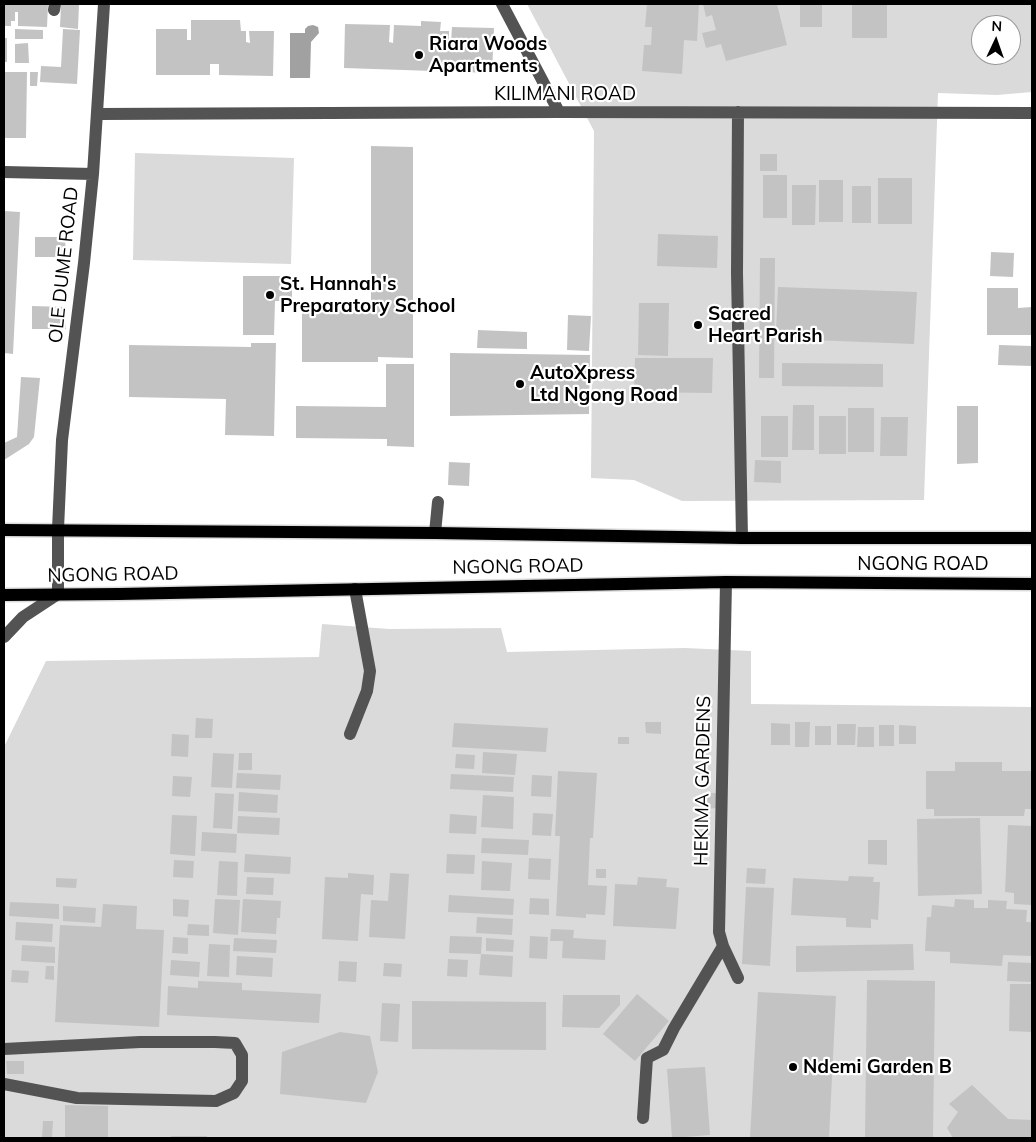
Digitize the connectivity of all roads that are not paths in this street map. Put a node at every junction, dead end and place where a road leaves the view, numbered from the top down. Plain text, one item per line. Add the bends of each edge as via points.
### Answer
1 (104, 4) edge
2 (502, 4) edge
3 (558, 112) junction
4 (738, 112) junction
5 (1032, 113) edge
6 (98, 114) junction
7 (4, 172) edge
8 (93, 174) junction
9 (438, 502) dead end
10 (58, 529) junction
11 (4, 530) edge
12 (436, 533) junction
13 (742, 538) junction
14 (1032, 538) edge
15 (726, 582) junction
16 (1032, 584) edge
17 (355, 589) junction
18 (58, 594) junction
19 (4, 595) edge
20 (4, 637) edge
21 (350, 734) dead end
22 (723, 946) junction
23 (738, 978) dead end
24 (4, 1050) edge
25 (4, 1084) edge
26 (643, 1118) dead end

1 - 6 street, OLE DUME ROAD
2 - 3 street
3 - 4 street, KILIMANI ROAD
3 - 6 street, KILIMANI ROAD
4 - 5 street, KILIMANI ROAD
4 - 13 street
6 - 8 street, OLE DUME ROAD
7 - 8 street
8 - 10 street, OLE DUME ROAD via 62,440
9 - 12 street
10 - 11 main road, NGONG ROAD
10 - 12 main road, NGONG ROAD
10 - 18 street, OLE DUME ROAD
12 - 13 main road, NGONG ROAD
13 - 14 main road, NGONG ROAD
15 - 16 main road, NGONG ROAD
15 - 17 main road, NGONG ROAD
15 - 22 street, HEKIMA GARDENS via 719,932
17 - 18 main road, NGONG ROAD
17 - 21 street via 370,671 367,691
18 - 19 main road, NGONG ROAD
18 - 20 street via 23,617
22 - 23 street, HEKIMA GARDENS
22 - 26 street via 662,1050 647,1058
24 - 25 street via 140,1042 215,1042 235,1043 242,1055 242,1081 234,1093 216,1100 78,1098

